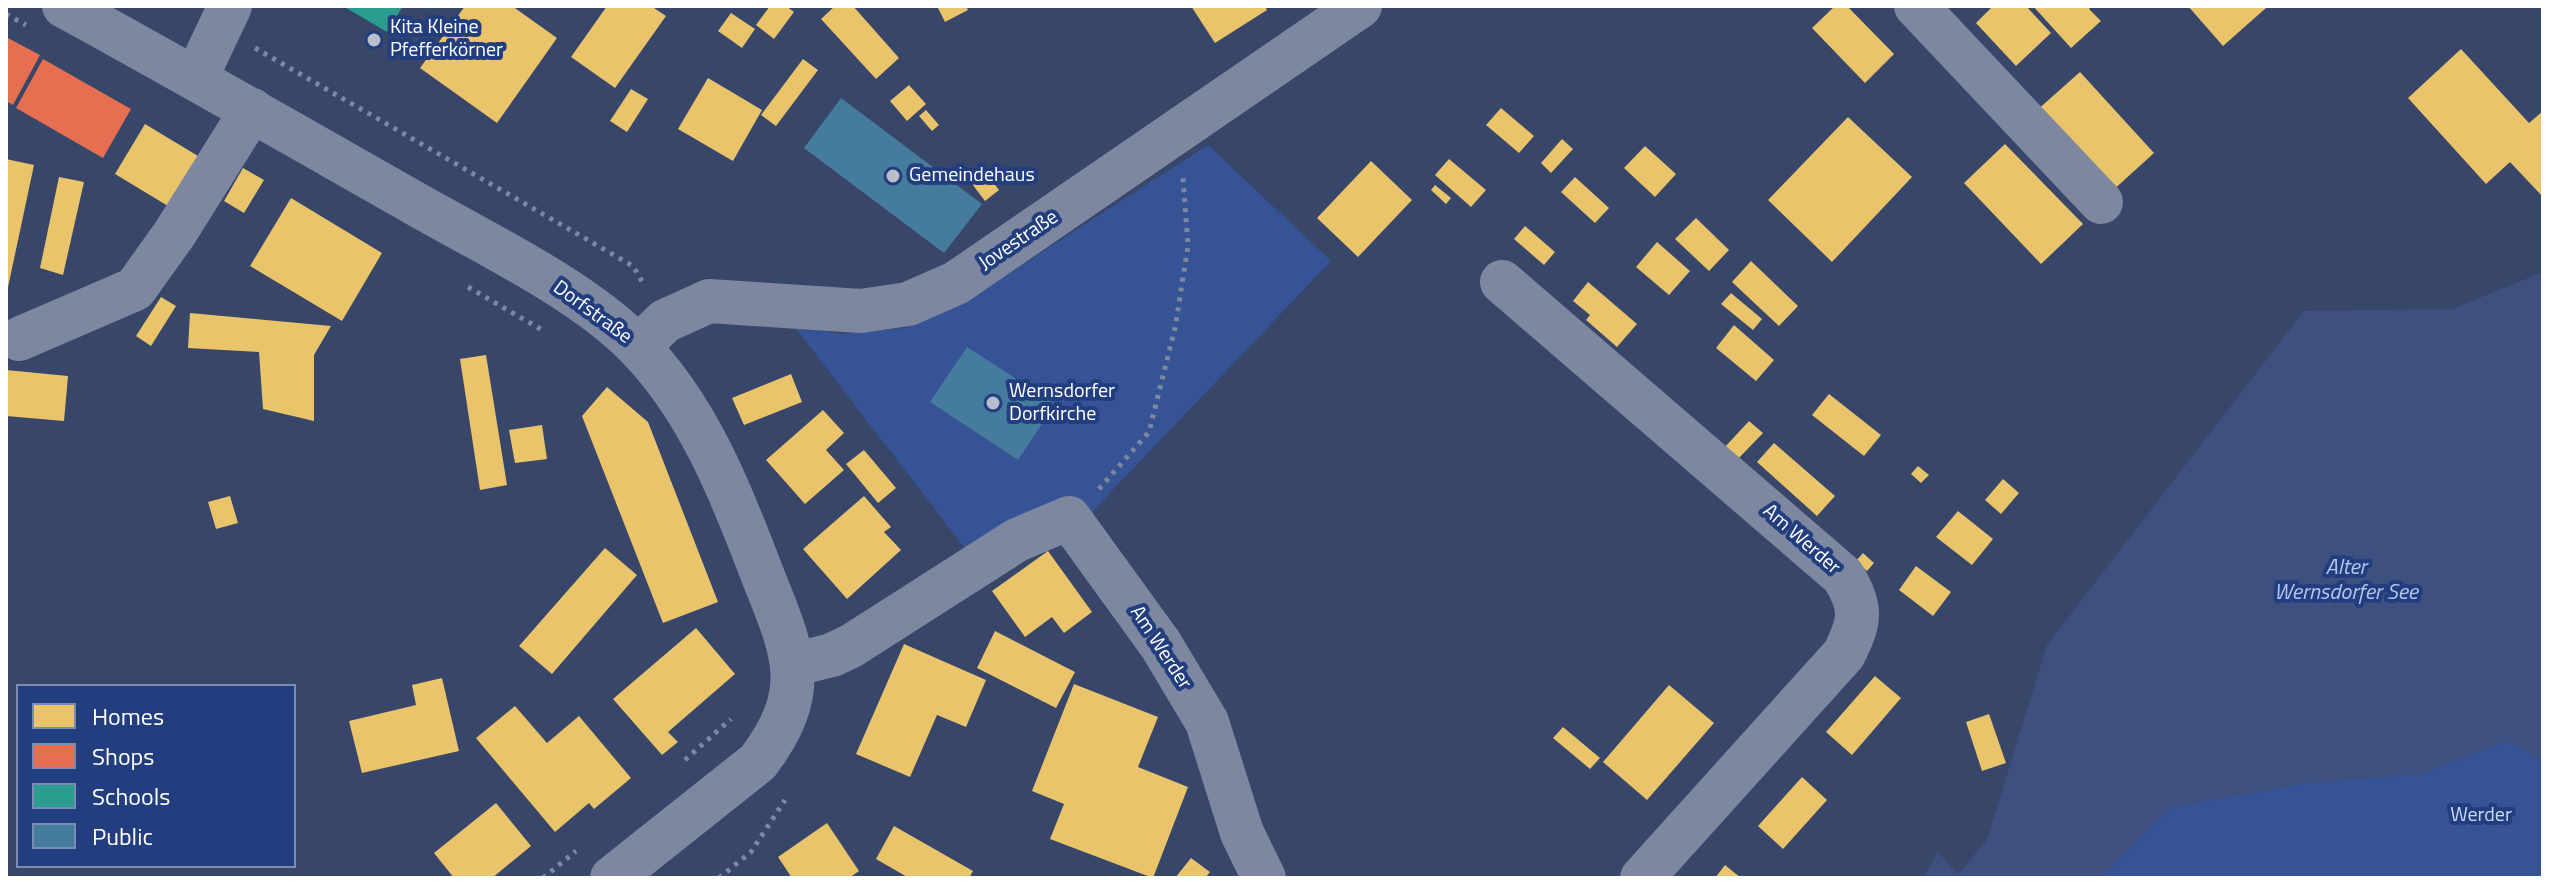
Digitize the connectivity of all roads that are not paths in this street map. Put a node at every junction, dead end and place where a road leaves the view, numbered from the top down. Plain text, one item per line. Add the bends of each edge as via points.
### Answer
1 (64, 6) edge
2 (1360, 6) edge
3 (1916, 6) edge
4 (225, 16) edge
5 (196, 78) junction
6 (252, 110) junction
7 (2101, 202) dead end
8 (1502, 282) dead end
9 (652, 334) junction
10 (19, 339) dead end
11 (792, 665) junction
12 (612, 878) edge
13 (1264, 878) edge
14 (1642, 878) edge

1 - 5 street, Dorfstraße
2 - 9 street, Jovestraße via 956,283 908,304 861,311 709,301
3 - 7 street
4 - 5 street
5 - 6 street, Dorfstraße
6 - 9 street, Dorfstraße via 602,316
6 - 10 street via 135,289
8 - 14 street, Am Werder via 1843,576 1856,597 1858,627 1844,654
9 - 11 street, Dorfstraße via 678,398 714,460 780,618
11 - 12 street, Dorfstraße via 790,711 758,762
11 - 13 street, Am Werder via 851,646 1017,540 1069,518 1161,645 1207,722 1242,833

